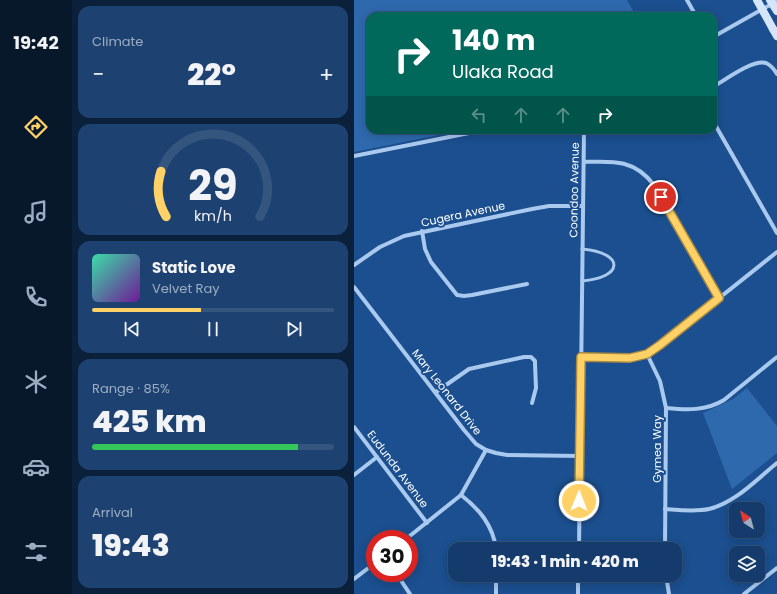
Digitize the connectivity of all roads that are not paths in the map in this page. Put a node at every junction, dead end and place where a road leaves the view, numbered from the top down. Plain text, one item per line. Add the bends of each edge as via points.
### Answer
1 (687, 0) edge
2 (756, 0) edge
3 (770, 0) edge
4 (777, 1) edge
5 (777, 11) edge
6 (694, 12) edge
7 (775, 32) edge
8 (717, 35) edge
9 (777, 74) edge
10 (717, 85) edge
11 (717, 128) edge
12 (464, 134) edge
13 (584, 134) edge
14 (354, 156) edge
15 (584, 162) junction
16 (583, 206) junction
17 (422, 231) junction
18 (777, 233) edge
19 (582, 249) junction
20 (777, 252) edge
21 (354, 264) edge
22 (582, 281) junction
23 (527, 284) dead end
24 (354, 287) edge
25 (719, 298) junction
26 (647, 354) junction
27 (581, 357) junction
28 (777, 357) edge
29 (436, 392) junction
30 (532, 403) dead end
31 (666, 408) junction
32 (354, 427) edge
33 (486, 450) junction
34 (580, 456) junction
35 (377, 457) junction
36 (777, 462) edge
37 (354, 475) edge
38 (461, 495) junction
39 (666, 509) junction
40 (427, 523) junction
41 (418, 530) edge
42 (495, 542) edge
43 (579, 542) edge
44 (665, 542) edge
45 (777, 568) edge
46 (366, 570) edge
47 (354, 579) edge
48 (402, 582) edge
49 (496, 582) edge
50 (578, 582) edge
51 (667, 582) edge
52 (410, 594) edge
53 (496, 594) edge
54 (578, 594) edge
55 (669, 594) edge
56 (744, 594) edge

1 - 6 street
2 - 7 main road, bridge
3 - 5 main road, bridge
4 - 8 street
9 - 10 street via 767,64 756,63
11 - 18 street
12 - 14 street
13 - 15 street, Coondoo Avenue
15 - 16 street, Coondoo Avenue
15 - 25 street via 625,163 645,174 654,184
16 - 17 street, Cugera Avenue via 550,206
16 - 19 street, Coondoo Avenue
17 - 21 street, Cugera Avenue via 387,243
17 - 23 street via 425,249 431,262 457,295 472,295
19 - 22 street, Coondoo Avenue
19 - 22 lane, Coondoo Avenue via 593,250 612,258 614,268 609,274
20 - 25 street
22 - 27 street, Coondoo Avenue
24 - 29 street, Mary Leonard Drive
25 - 26 street
26 - 27 street via 630,358
26 - 31 street, Gymea Way via 660,381
27 - 34 street, Coondoo Avenue
28 - 31 street via 715,405 695,410
29 - 30 street via 469,369 531,357 535,361 536,370 536,388
29 - 33 street, Mary Leonard Drive via 469,436
31 - 39 street, Gymea Way
32 - 35 street, Eudunda Avenue
33 - 34 street, Mary Leonard Drive via 507,455
33 - 38 street
34 - 43 street, Coondoo Avenue
35 - 37 street
35 - 40 street, Eudunda Avenue
36 - 39 street via 722,504 704,510
38 - 40 street
38 - 42 street via 487,522
39 - 44 street, Gymea Way
40 - 41 street
45 - 56 street
46 - 47 street
48 - 52 street
49 - 53 street
50 - 54 street
51 - 55 street

